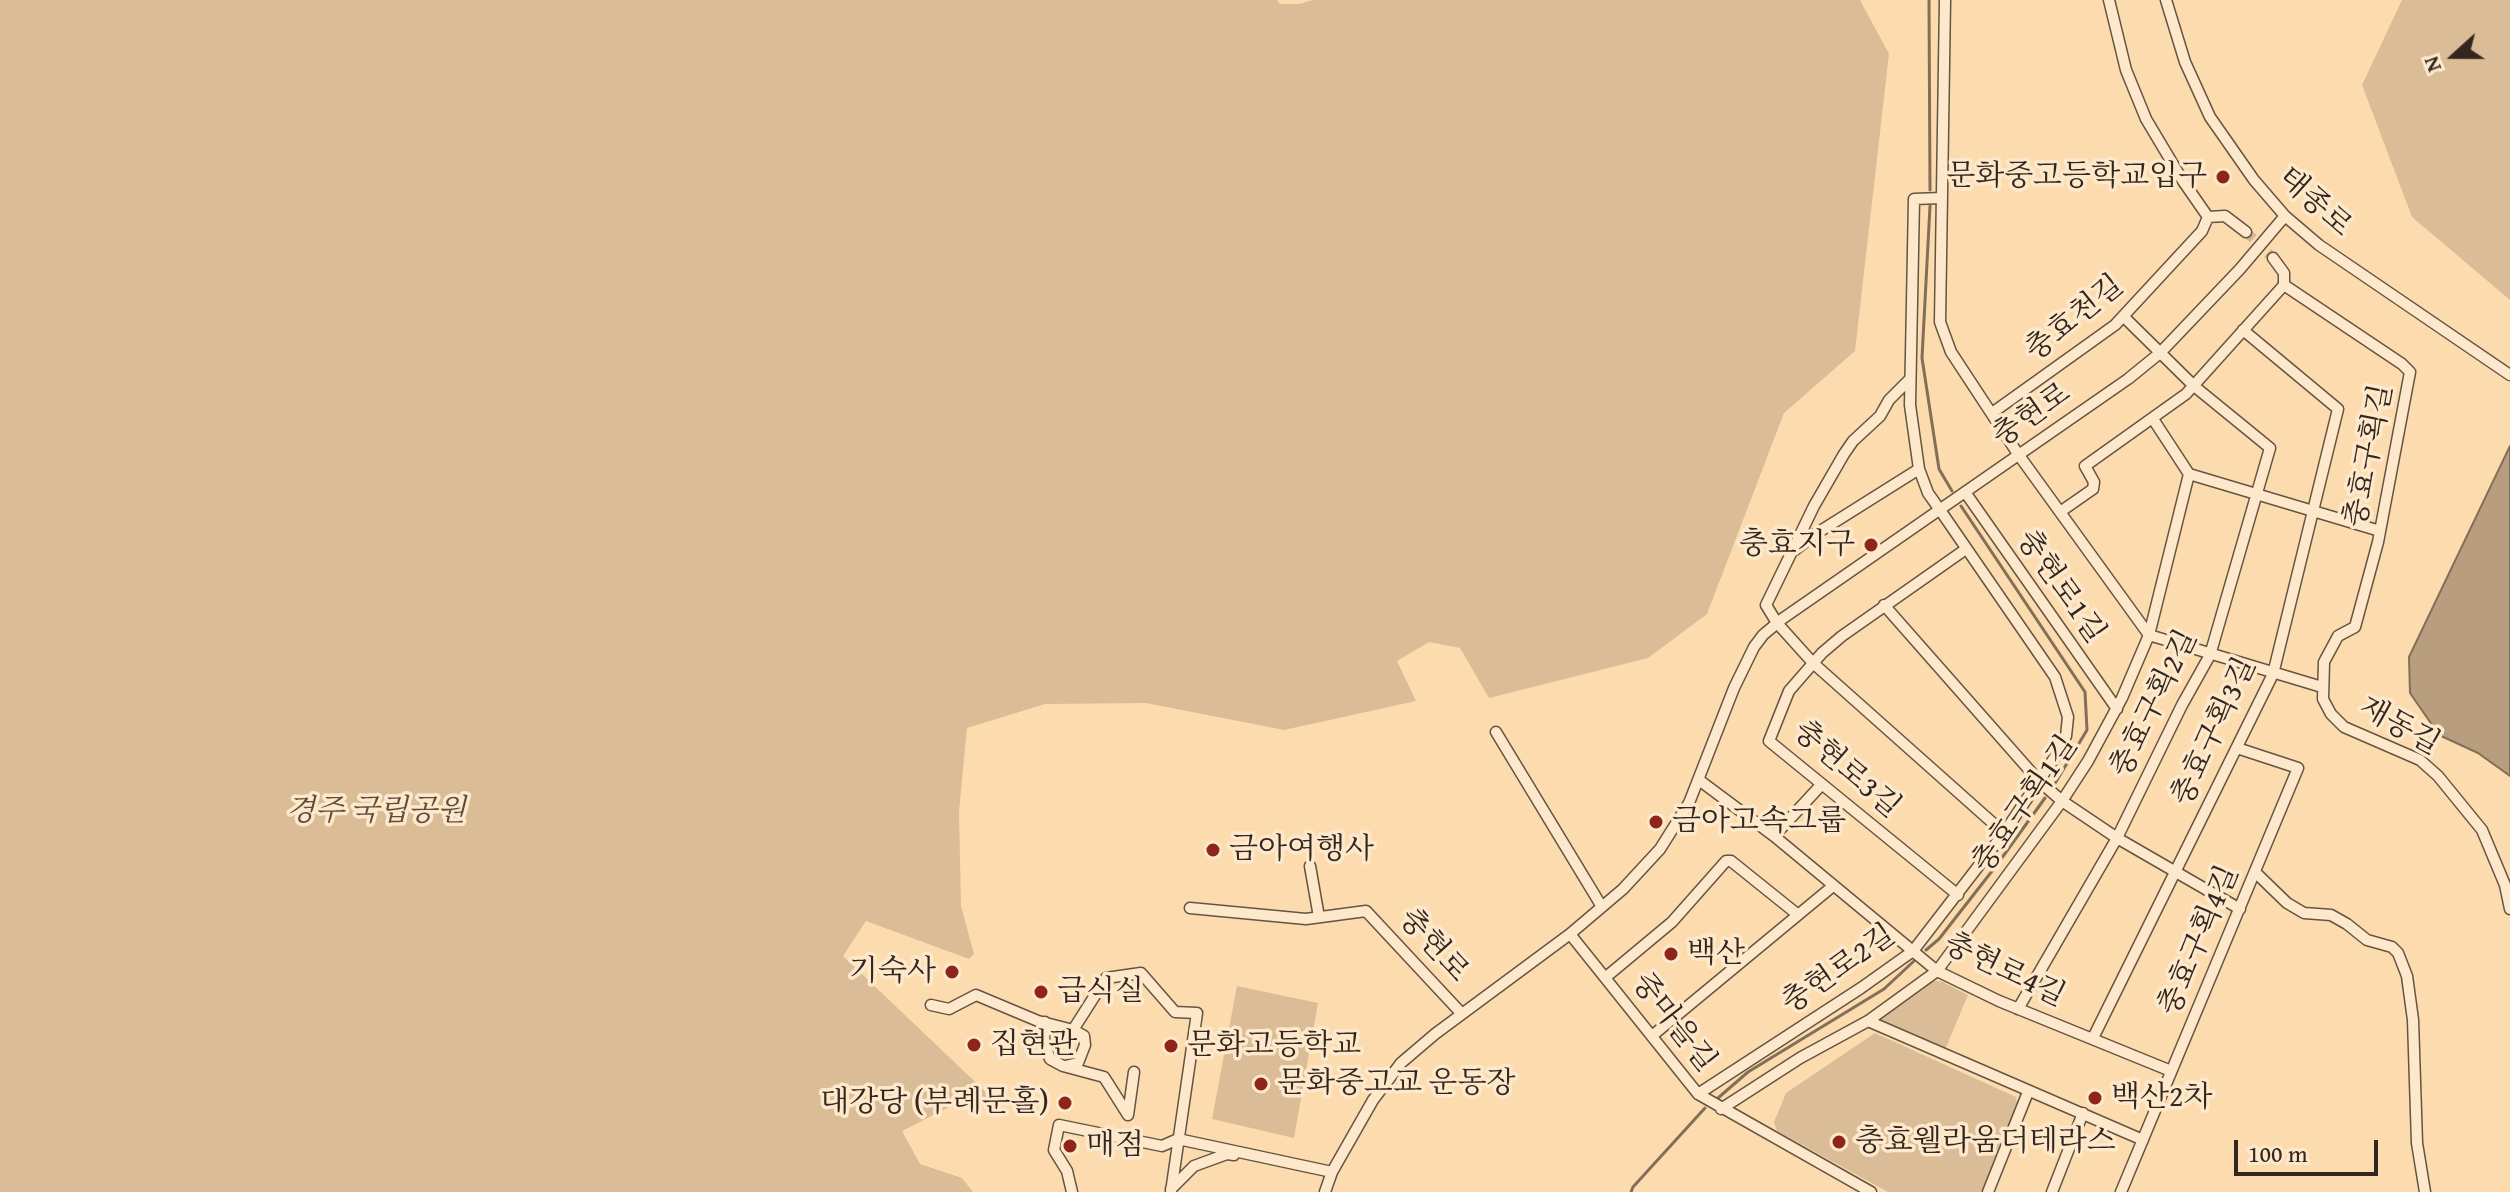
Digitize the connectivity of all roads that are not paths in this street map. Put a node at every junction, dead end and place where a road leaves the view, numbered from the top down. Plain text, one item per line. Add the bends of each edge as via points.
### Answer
1 (1945, 0) edge
2 (2109, 0) edge
3 (2166, 0) edge
4 (1942, 198) junction
5 (2285, 216) junction
6 (2208, 217) junction
7 (2246, 232) tunnel mouth
8 (2273, 258) tunnel mouth
9 (2284, 285) junction
10 (2123, 316) junction
11 (2243, 330) junction
12 (2160, 353) junction
13 (2510, 375) edge
14 (1910, 379) junction
15 (2194, 386) junction
16 (1992, 413) junction
17 (2153, 419) junction
18 (2018, 454) junction
19 (1919, 469) junction
20 (2189, 474) junction
21 (1965, 492) junction
22 (2258, 495) junction
23 (1940, 510) junction
24 (2313, 511) junction
25 (2060, 512) junction
26 (2380, 531) junction
27 (1966, 549) junction
28 (1791, 555) junction
29 (1884, 605) junction
30 (1777, 623) junction
31 (2149, 635) junction
32 (2210, 655) junction
33 (1813, 663) junction
34 (2273, 674) junction
35 (2322, 687) junction
36 (2117, 709) junction
37 (1496, 732) dead end
38 (2237, 748) junction
39 (1699, 780) junction
40 (2039, 781) junction
41 (1822, 784) junction
42 (2062, 801) junction
43 (2004, 833) junction
44 (1774, 836) junction
45 (2117, 838) junction
46 (1310, 866) dead end
47 (2175, 870) junction
48 (2255, 872) junction
49 (1833, 886) junction
50 (1958, 895) junction
51 (1602, 907) junction
52 (1190, 908) dead end
53 (2240, 909) junction
54 (2510, 909) edge
55 (1797, 914) junction
56 (1319, 917) junction
57 (1570, 934) junction
58 (1913, 951) junction
59 (1937, 971) junction
60 (1606, 977) junction
61 (931, 1005) dead end
62 (2018, 1009) junction
63 (1462, 1014) junction
64 (1868, 1021) junction
65 (1045, 1022) junction
66 (1073, 1030) junction
67 (1653, 1035) junction
68 (2093, 1038) junction
69 (1063, 1066) junction
70 (2171, 1071) junction
71 (1134, 1072) dead end
72 (2028, 1092) junction
73 (1698, 1094) junction
74 (1721, 1109) junction
75 (2083, 1113) junction
76 (1178, 1139) junction
77 (2143, 1140) junction
78 (1252, 1156) junction
79 (1332, 1172) junction
80 (1171, 1190) edge
81 (1072, 1192) edge
82 (1325, 1192) edge
83 (1871, 1192) edge
84 (1988, 1192) edge
85 (2052, 1192) edge
86 (2121, 1192) edge
87 (2425, 1192) edge

1 - 4 street
2 - 6 street via 2126,70 2146,119
3 - 5 street, 태종로 via 2180,49 2210,117
4 - 14 street via 1914,199
4 - 16 street via 1940,322 1951,352
5 - 12 street, 충현로
5 - 13 street, 태종로 via 2319,245
6 - 7 street via 2225,216
6 - 10 street, 충효천길 via 2202,231
8 - 9 street via 2284,273
9 - 11 street
9 - 26 street, 충효구획길 via 2410,372
10 - 12 street
10 - 16 street, 충효천길
11 - 15 street
11 - 24 street, 충효구획3길 via 2338,409
12 - 15 street
12 - 18 street, 충현로
14 - 19 street, 충현로2길
14 - 28 street via 1844,454
15 - 17 street
15 - 22 street, 충효구획2길 via 2270,448
16 - 18 street
17 - 20 street
17 - 25 street via 2085,466 2093,489
18 - 21 street, 충현로
18 - 25 street
19 - 23 street, 충현로2길
19 - 28 street
20 - 22 street
20 - 31 street, 충효구획1길
21 - 23 street, 충현로
21 - 36 street, 충현로1길
22 - 24 street
22 - 32 street, 충효구획2길
23 - 27 street, 충현로2길
23 - 30 street, 충현로
24 - 26 street
24 - 34 street, 충효구획3길
25 - 31 street
26 - 35 street, 충효구획길 via 2355,627 2334,642 2324,662
27 - 29 street, 충현로3길
27 - 40 street, 충현로2길 via 2061,690 2068,717 2066,736
28 - 30 street via 1766,605
29 - 33 street, 충현로3길
29 - 40 street
30 - 33 street, 충현로3길
30 - 39 street, 충현로 via 1744,666
31 - 32 street, 재동길
31 - 36 street, 충효구획1길
32 - 34 street, 재동길
32 - 45 street, 충효구획2길
33 - 41 street, 충현로3길 via 1789,691 1769,741
33 - 43 street, 충현로3길
34 - 35 street, 재동길
34 - 38 street, 충효구획3길
35 - 54 street, 재동길 via 2331,714 2344,727 2409,754 2438,776 2482,830
36 - 42 street, 충효구획1길
37 - 51 street
38 - 47 street, 충효구획3길
38 - 48 street, 충효구획4길 via 2298,768
39 - 44 street, 충현로4길
39 - 51 street, 충현로 via 1660,849
40 - 42 street
40 - 43 street, 충현로2길
41 - 44 street
41 - 50 street, 충현로3길
42 - 45 street
42 - 59 street, 충효구획1길
43 - 50 street, 충현로2길
44 - 49 street, 충현로4길
45 - 47 street
45 - 62 street, 충효구획2길
46 - 56 street
47 - 53 street
47 - 68 street, 충효구획3길
48 - 53 street, 충효구획4길
48 - 87 street via 2304,913 2331,915 2398,953 2413,1020 2417,1143
49 - 55 street
49 - 58 street, 충현로4길
50 - 58 street, 충현로2길
51 - 57 street, 충현로
52 - 56 street, 충현로
53 - 70 street, 충효구획4길
55 - 60 street, 중마을길 via 1726,861 1672,922
55 - 67 street
56 - 63 street, 충현로 via 1366,911
57 - 60 street, 중마을길
57 - 63 street, 충현로
58 - 59 street, 충현로4길
58 - 73 street, 충현로2길
59 - 62 street, 충현로4길
59 - 64 street, 충효구획1길
60 - 67 street, 중마을길
61 - 65 street via 949,1009 976,995
62 - 68 street, 충현로4길
63 - 79 street, 충현로 via 1401,1063
64 - 72 street
64 - 74 street, 충효구획1길
65 - 66 street
65 - 69 street via 1050,1059
66 - 69 street via 1084,1036 1082,1055 1078,1063
66 - 76 street via 1106,978 1141,973 1175,1012 1197,1013
67 - 73 street, 중마을길
68 - 70 street, 충현로4길
69 - 71 street via 1104,1077 1128,1115
70 - 77 street, 충효구획4길
72 - 75 street
72 - 84 street
73 - 74 street, 중마을길
74 - 83 street, 중마을길
75 - 77 street
75 - 85 street
76 - 78 street
76 - 80 street
76 - 81 street via 1162,1146 1059,1125 1054,1150
77 - 86 street, 충효구획4길
78 - 79 street
78 - 80 street via 1227,1154 1194,1166
79 - 82 street, 충현로

